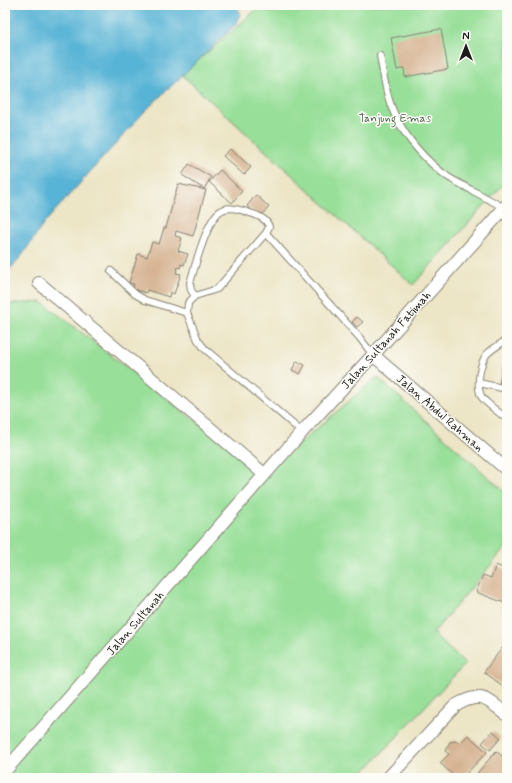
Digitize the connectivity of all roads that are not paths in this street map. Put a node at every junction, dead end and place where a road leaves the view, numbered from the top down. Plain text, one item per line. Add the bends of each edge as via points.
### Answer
1 (380, 56) dead end
2 (506, 206) edge
3 (266, 233) junction
4 (111, 271) dead end
5 (39, 283) dead end
6 (195, 296) junction
7 (187, 313) junction
8 (507, 339) edge
9 (373, 355) junction
10 (479, 384) junction
11 (507, 389) edge
12 (507, 419) edge
13 (302, 432) junction
14 (507, 470) edge
15 (264, 474) junction
16 (507, 715) edge
17 (5, 771) edge
18 (388, 778) edge

1 - 2 lane via 388,96 395,114 417,148 449,177
2 - 9 street, Jalan Sultanah Fatimah
3 - 6 lane via 217,289
3 - 6 lane via 268,223 254,214 232,208 218,212 204,238 190,283 190,290
3 - 9 lane
4 - 7 lane via 145,300
5 - 15 street
6 - 7 lane via 188,303
7 - 13 lane via 198,340 205,348
8 - 10 lane via 484,358
9 - 13 street, Jalan Sultanah Fatimah
9 - 14 street, Jalan Abdul Rahman
10 - 11 lane
10 - 12 lane via 482,397
13 - 15 street, Jalan Sultanah Fatimah
15 - 17 street, Jalan Sultanah
16 - 18 street via 489,700 465,700 455,706

